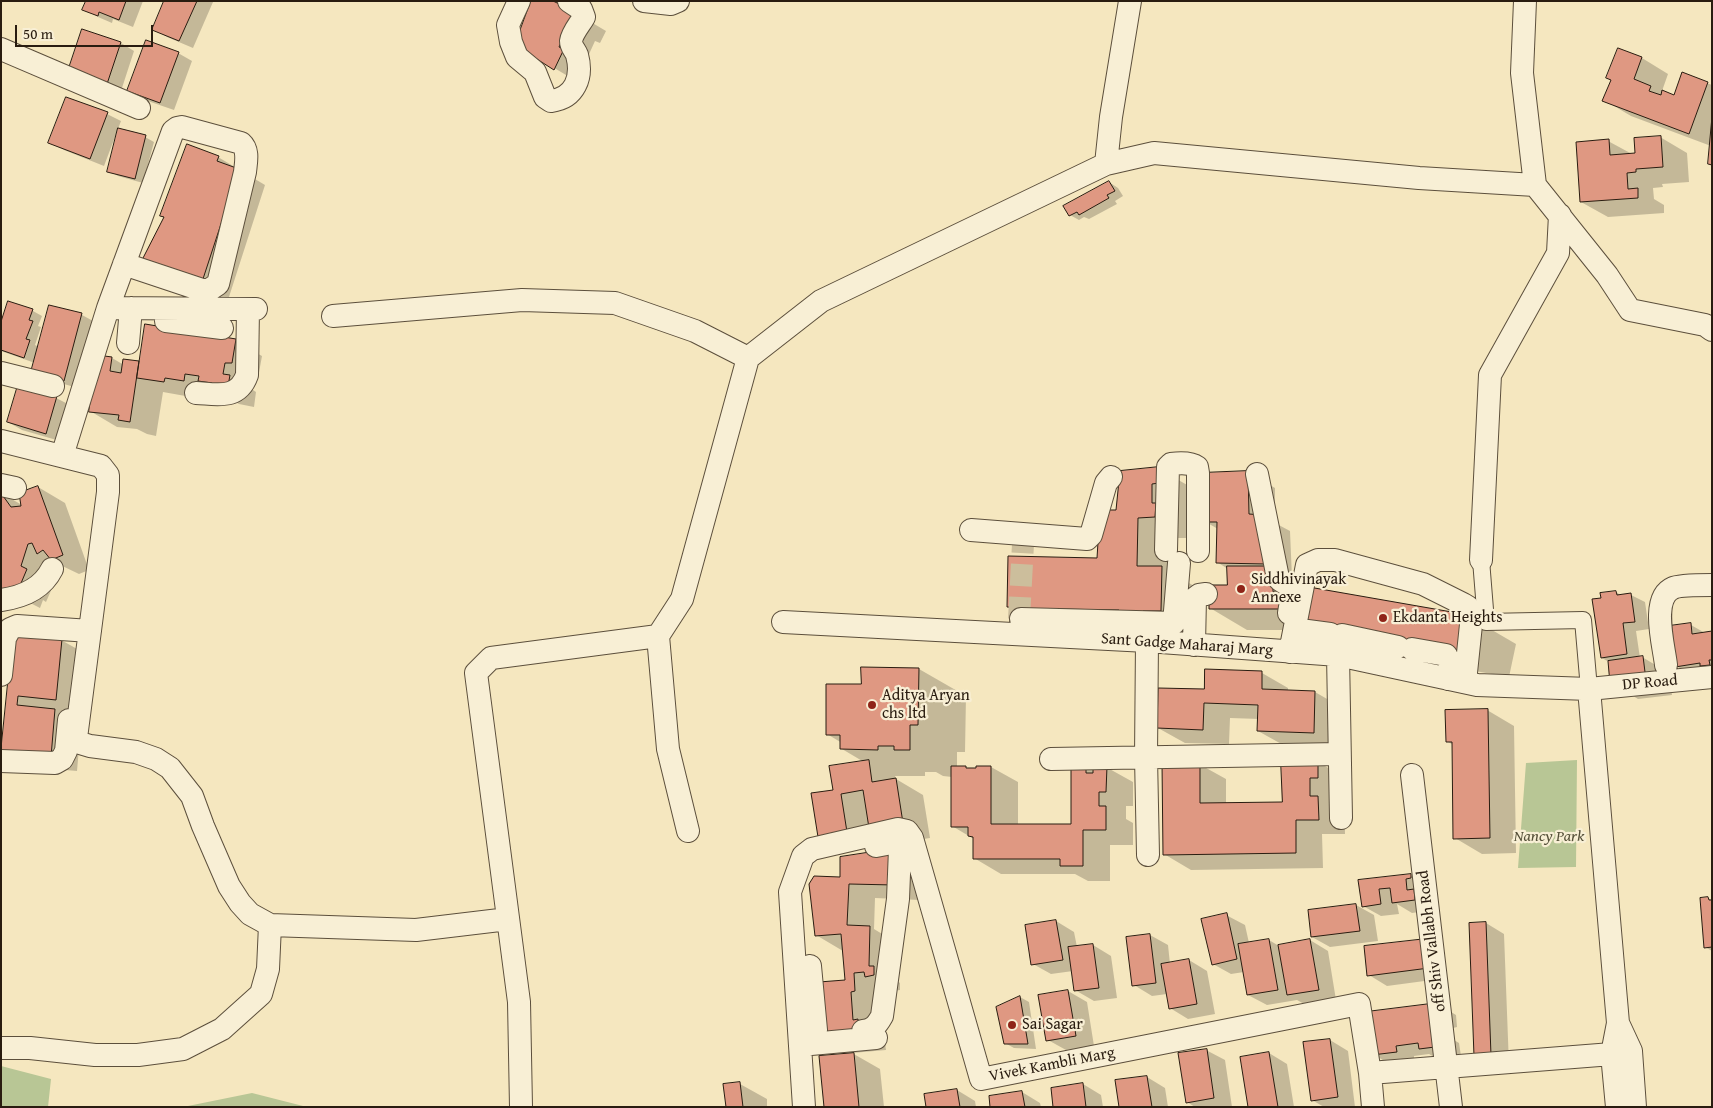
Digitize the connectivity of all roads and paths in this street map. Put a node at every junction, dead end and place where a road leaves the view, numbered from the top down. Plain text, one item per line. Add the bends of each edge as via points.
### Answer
1 (519, 1) edge
2 (569, 1) edge
3 (644, 1) edge
4 (678, 1) edge
5 (1130, 1) edge
6 (1525, 1) edge
7 (1, 48) edge
8 (139, 108) dead end
9 (1106, 164) junction
10 (1535, 185) junction
11 (1560, 214) junction
12 (124, 264) junction
13 (108, 308) junction
14 (131, 308) junction
15 (333, 316) dead end
16 (180, 317) junction
17 (222, 328) dead end
18 (1712, 330) edge
19 (128, 343) dead end
20 (748, 358) junction
21 (1, 372) edge
22 (53, 386) dead end
23 (196, 392) dead end
24 (1, 441) edge
25 (62, 456) junction
26 (1257, 474) dead end
27 (1112, 477) dead end
28 (971, 530) dead end
29 (1183, 551) dead end
30 (1481, 560) joint
31 (52, 569) dead end
32 (1712, 585) edge
33 (1206, 594) dead end
34 (1, 600) edge
35 (783, 622) dead end
36 (83, 630) junction
37 (1019, 634) junction
38 (658, 636) junction
39 (1183, 637) junction
40 (1147, 641) junction
41 (1337, 642) junction
42 (1286, 645) junction
43 (1370, 651) junction
44 (1712, 672) edge
45 (1, 675) edge
46 (1712, 676) edge
47 (1456, 681) junction
48 (1588, 689) junction
49 (1339, 754) junction
50 (1146, 757) junction
51 (1052, 759) dead end
52 (1, 761) edge
53 (1412, 775) dead end
54 (1341, 818) dead end
55 (688, 831) dead end
56 (1148, 855) dead end
57 (508, 919) junction
58 (270, 924) junction
59 (800, 935) junction
60 (804, 987) junction
61 (1618, 1023) junction
62 (816, 1030) dead end
63 (800, 1045) junction
64 (1, 1048) edge
65 (1612, 1054) junction
66 (1446, 1066) junction
67 (1370, 1072) junction
68 (521, 1107) edge
69 (804, 1107) edge
70 (1373, 1107) edge
71 (1451, 1107) edge
72 (1617, 1107) edge
73 (1635, 1107) edge

1 - 2 street via 508,25 511,42 517,57 535,72 545,97 550,101 565,96 577,84 577,53 571,39 584,17 581,9
3 - 4 street via 671,4
5 - 9 street
6 - 10 street via 1522,73
7 - 8 street
9 - 10 street via 1154,153 1419,178
9 - 20 street via 821,301
10 - 11 street
11 - 18 street via 1630,310 1705,325
11 - 30 street via 1558,253 1490,374
12 - 12 street via 173,131 182,127 241,143 246,158 245,172 218,284 202,290
12 - 13 street
13 - 14 street
13 - 25 street
14 - 16 street
14 - 19 street
15 - 20 street via 522,300 614,303 695,331
16 - 17 street
16 - 23 street via 252,309 243,384 226,394
20 - 38 street via 682,599
21 - 22 street
24 - 25 street
25 - 36 street via 102,466 108,475 108,492
26 - 42 street via 1278,578 1291,590
27 - 28 street via 1106,483 1089,538 1024,539
29 - 39 street
30 - 48 street via 1486,622 1583,620
31 - 34 street via 41,585
32 - 44 street via 1673,588 1665,594 1659,615 1672,671
33 - 39 street via 1195,598
35 - 37 street, Sant Gadge Maharaj Marg
36 - 45 street via 17,626 10,629 5,638
36 - 52 street via 66,751 62,759 55,763
36 - 58 street via 76,738 90,746 136,752 170,768 192,796 229,886 250,914
37 - 39 street via 1019,619
37 - 40 street, Sant Gadge Maharaj Marg
38 - 55 street via 668,749
38 - 57 street via 491,658 476,673
39 - 40 street, Sant Gadge Maharaj Marg
39 - 42 street, Sant Gadge Maharaj Marg
40 - 50 street
41 - 42 street, Sant Gadge Maharaj Marg
41 - 43 street, Sant Gadge Maharaj Marg
41 - 49 street
42 - 47 street via 1307,564 1335,560 1423,584 1468,607 1472,615
43 - 47 street, Sant Gadge Maharaj Marg
43 - 47 street via 1405,648 1446,655
46 - 48 street, DP Road
47 - 48 street, Sant Gadge Maharaj Marg via 1478,685
48 - 61 street
49 - 50 street
49 - 54 street
50 - 51 street
50 - 56 street
53 - 66 street, off Shiv Vallabh Road
57 - 58 street via 416,930
57 - 68 street via 519,1002
58 - 64 street via 268,970 261,994 222,1029 183,1049 138,1055 95,1055
59 - 60 street
59 - 63 street via 806,881 826,855 897,844 900,849 898,899 882,1016 870,1034
59 - 67 street, Vivek Kambli Marg via 790,892 803,856 812,849 898,829 907,831 912,838 982,1079 1359,1004
60 - 62 street
60 - 63 street
61 - 65 street
61 - 73 street via 1631,1051
63 - 69 street
65 - 66 street
65 - 72 street
66 - 67 street
66 - 71 street, off Shiv Vallabh Road
67 - 70 street, Vivek Kambli Marg

